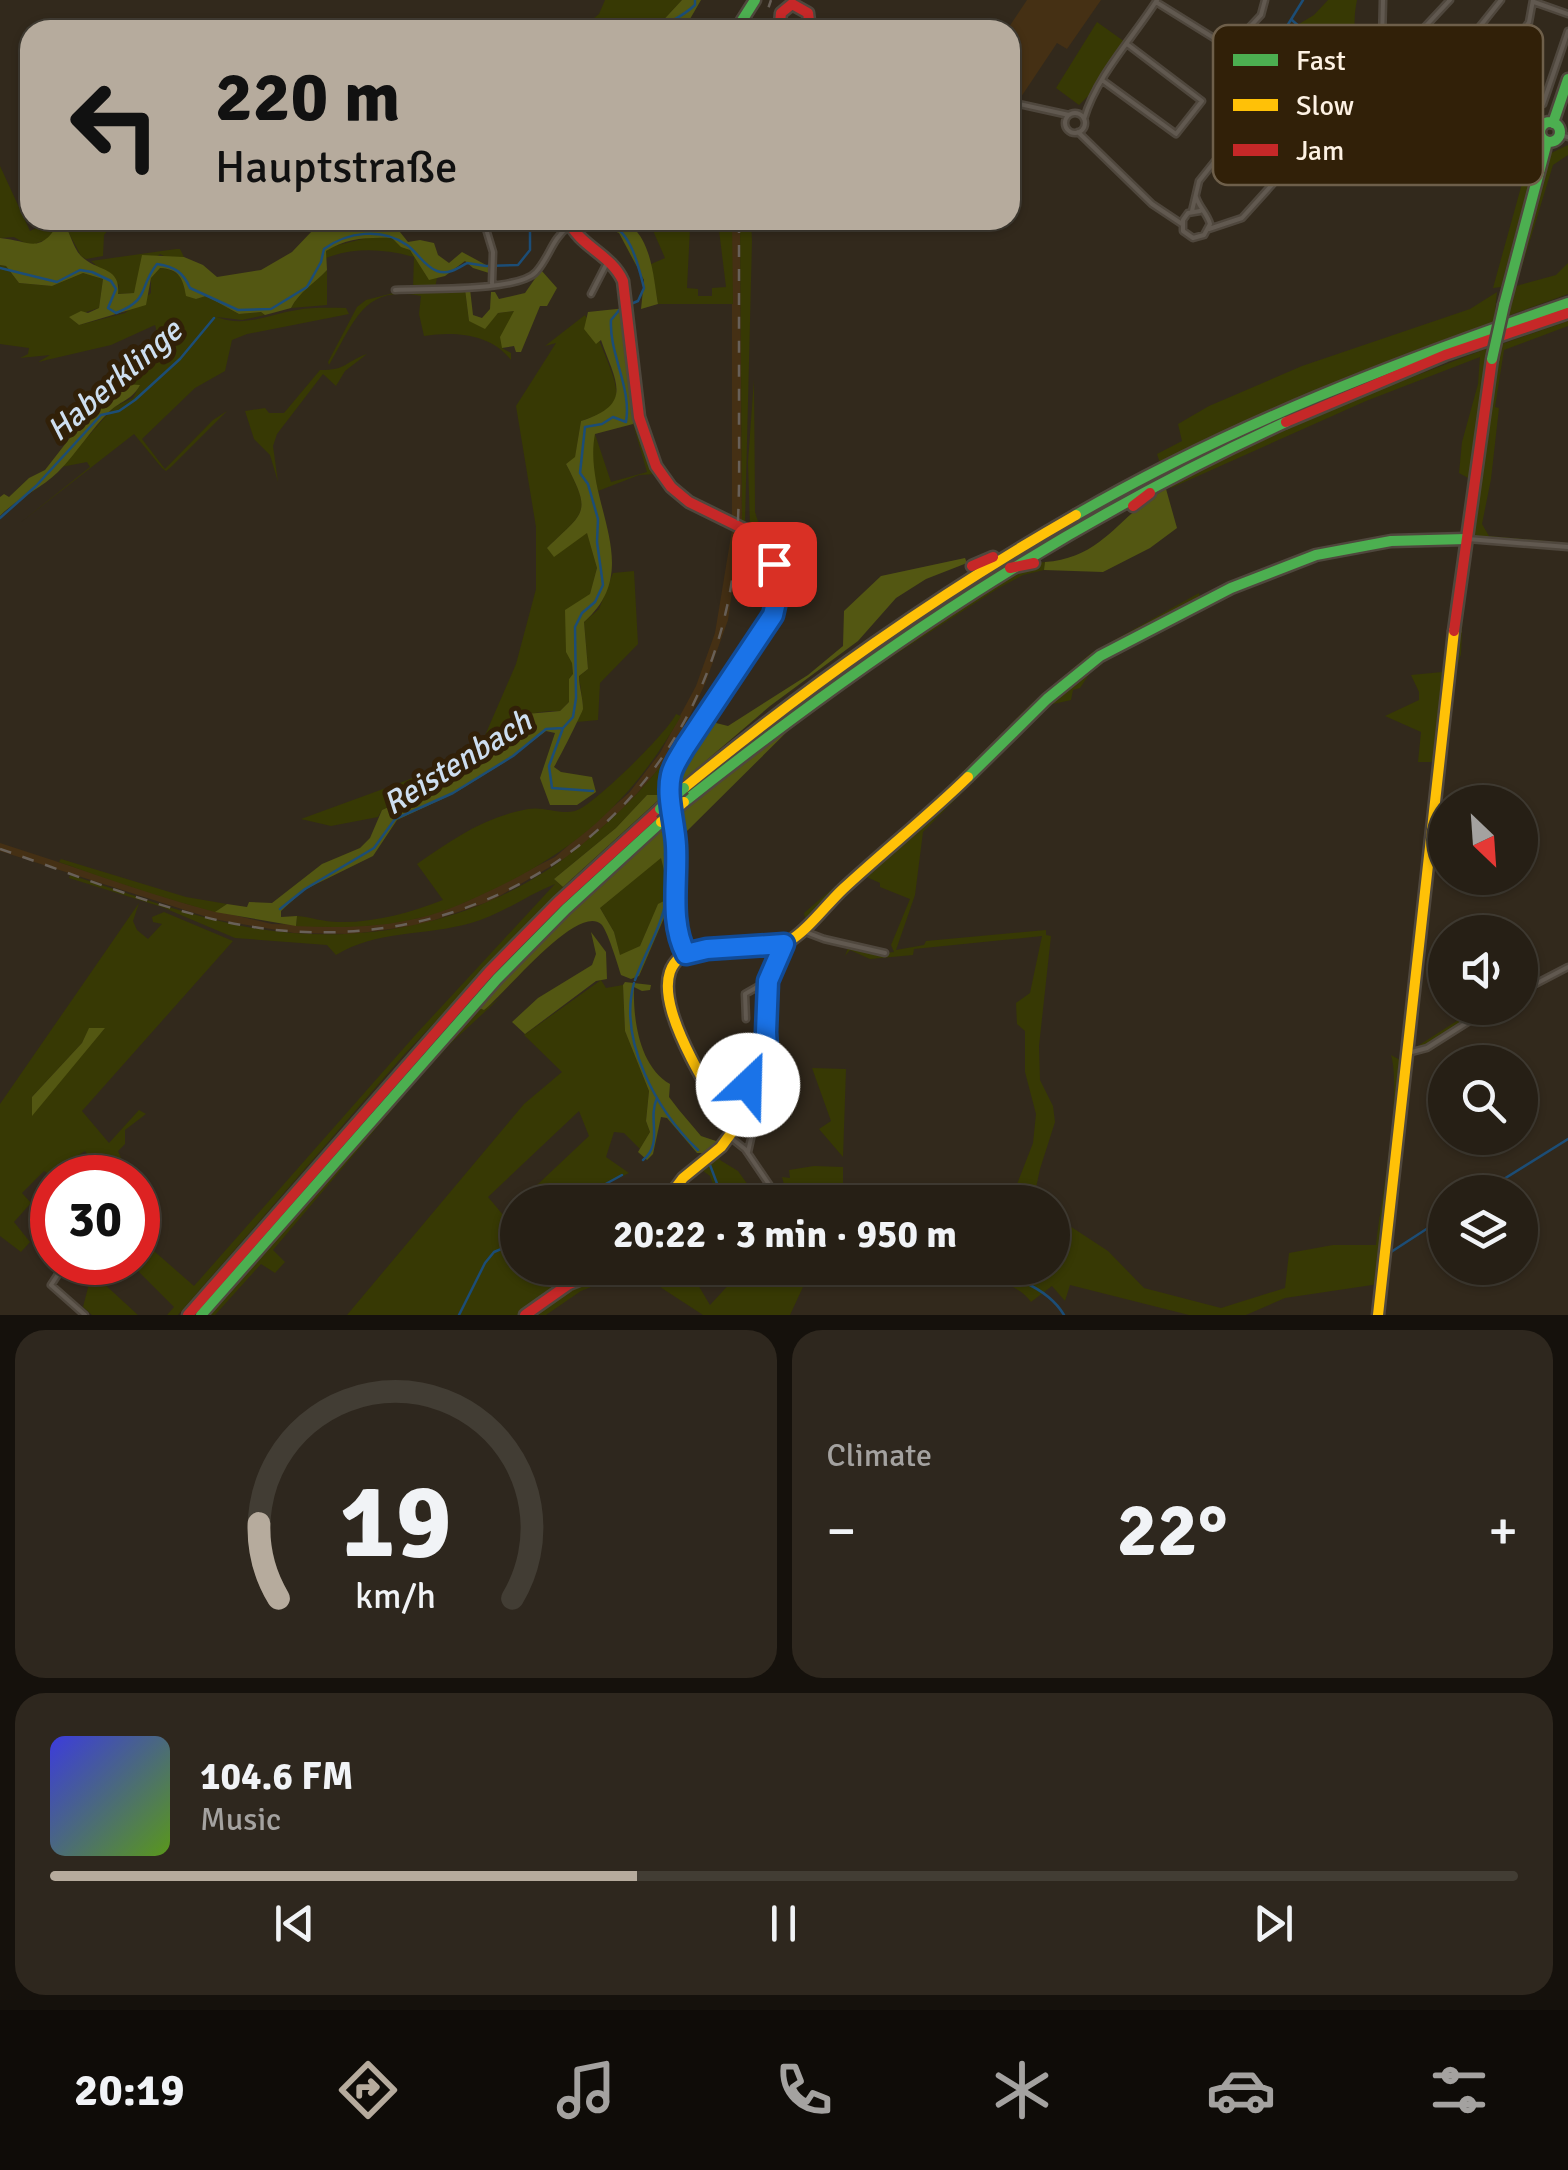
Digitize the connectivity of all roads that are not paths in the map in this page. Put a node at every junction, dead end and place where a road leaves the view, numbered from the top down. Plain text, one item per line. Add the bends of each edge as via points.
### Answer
1 (1265, 0) edge
2 (1383, 0) edge
3 (1450, 0) edge
4 (1501, 0) edge
5 (1157, 1) edge
6 (1534, 1) edge
7 (804, 3) edge
8 (1568, 14) edge
9 (781, 20) edge
10 (1252, 25) edge
11 (1382, 25) edge
12 (1427, 25) edge
13 (1481, 25) edge
14 (1526, 25) edge
15 (1568, 30) edge
16 (1213, 37) edge
17 (1128, 44) junction
18 (1102, 80) junction
19 (1568, 80) edge
20 (1020, 104) edge
21 (1088, 104) junction
22 (1543, 104) dead end
23 (1077, 113) junction
24 (1068, 118) junction
25 (1084, 119) junction
26 (1553, 123) junction
27 (1543, 125) edge
28 (1084, 127) junction
29 (1078, 132) junction
30 (1564, 136) edge
31 (1543, 139) edge
32 (1090, 141) junction
33 (1547, 142) junction
34 (1543, 157) edge
35 (1213, 163) edge
36 (1271, 185) edge
37 (1536, 185) edge
38 (1196, 197) junction
39 (1192, 211) junction
40 (1200, 212) junction
41 (1168, 216) junction
42 (1185, 216) junction
43 (1209, 220) junction
44 (1182, 224) junction
45 (1224, 225) junction
46 (1209, 229) junction
47 (486, 230) edge
48 (564, 230) edge
49 (573, 230) edge
50 (609, 258) junction
51 (492, 285) junction
52 (394, 290) dead end
53 (591, 294) dead end
54 (1568, 303) edge
55 (1568, 313) edge
56 (1156, 484) junction
57 (1133, 506) dead end
58 (1466, 538) junction
59 (1568, 547) edge
60 (1013, 550) junction
61 (1034, 563) dead end
62 (972, 566) dead end
63 (1002, 570) junction
64 (869, 634) dead end
65 (852, 657) junction
66 (800, 930) junction
67 (784, 944) junction
68 (885, 953) dead end
69 (686, 954) junction
70 (1568, 967) edge
71 (768, 981) junction
72 (1538, 983) edge
73 (746, 1019) dead end
74 (1463, 1025) edge
75 (1407, 1054) junction
76 (730, 1137) junction
77 (748, 1152) junction
78 (676, 1185) edge
79 (770, 1185) edge
80 (52, 1285) edge
81 (568, 1285) edge
82 (85, 1315) edge
83 (188, 1315) edge
84 (201, 1315) edge
85 (525, 1315) edge
86 (1378, 1315) edge

1 - 10 street
2 - 11 street
3 - 12 street
4 - 13 street
5 - 16 street
5 - 17 street
6 - 8 street
6 - 14 street
7 - 9 main road via 784,9
15 - 22 street
17 - 18 street
17 - 18 street via 1202,101 1176,134
18 - 21 street
19 - 26 main road
20 - 24 street
21 - 23 street
21 - 25 street
23 - 24 street
23 - 25 street
24 - 29 street via 1069,130
25 - 28 street
26 - 27 main road
26 - 30 main road
28 - 29 street
28 - 32 street
29 - 32 street
30 - 33 main road
31 - 33 main road
32 - 41 street
33 - 34 main road, bridge
35 - 38 street via 1198,181
36 - 45 street via 1242,218
37 - 58 main road, bridge via 1492,358
38 - 39 street
38 - 40 street
39 - 40 street
39 - 42 street
40 - 43 street
41 - 42 street
41 - 44 street
42 - 44 street
43 - 45 street
43 - 46 street
44 - 46 street via 1193,238
45 - 46 street
47 - 51 street via 494,252
48 - 51 street via 535,274
49 - 50 main road
50 - 53 street
50 - 69 main road via 628,305 643,434 654,464 682,497 759,538 777,574 773,615 670,780 675,903
51 - 52 street
54 - 60 main road via 1260,421
55 - 56 main road via 1335,398
56 - 57 main road
56 - 63 main road
58 - 59 street
58 - 66 main road via 1316,554 1231,588 1100,656
58 - 75 main road
60 - 62 main road
60 - 65 main road
61 - 63 main road
63 - 84 main road, bridge via 774,728 566,909 496,979
64 - 65 main road
65 - 83 main road, bridge via 756,728 558,902
66 - 67 main road
66 - 68 street
67 - 69 main road
67 - 71 street
69 - 76 main road via 668,974 666,1001
70 - 72 street
71 - 73 street via 745,994
71 - 77 street via 768,1065 748,1085
74 - 75 street
75 - 86 main road
76 - 77 street
76 - 78 main road
77 - 79 street
80 - 82 street
81 - 85 main road

